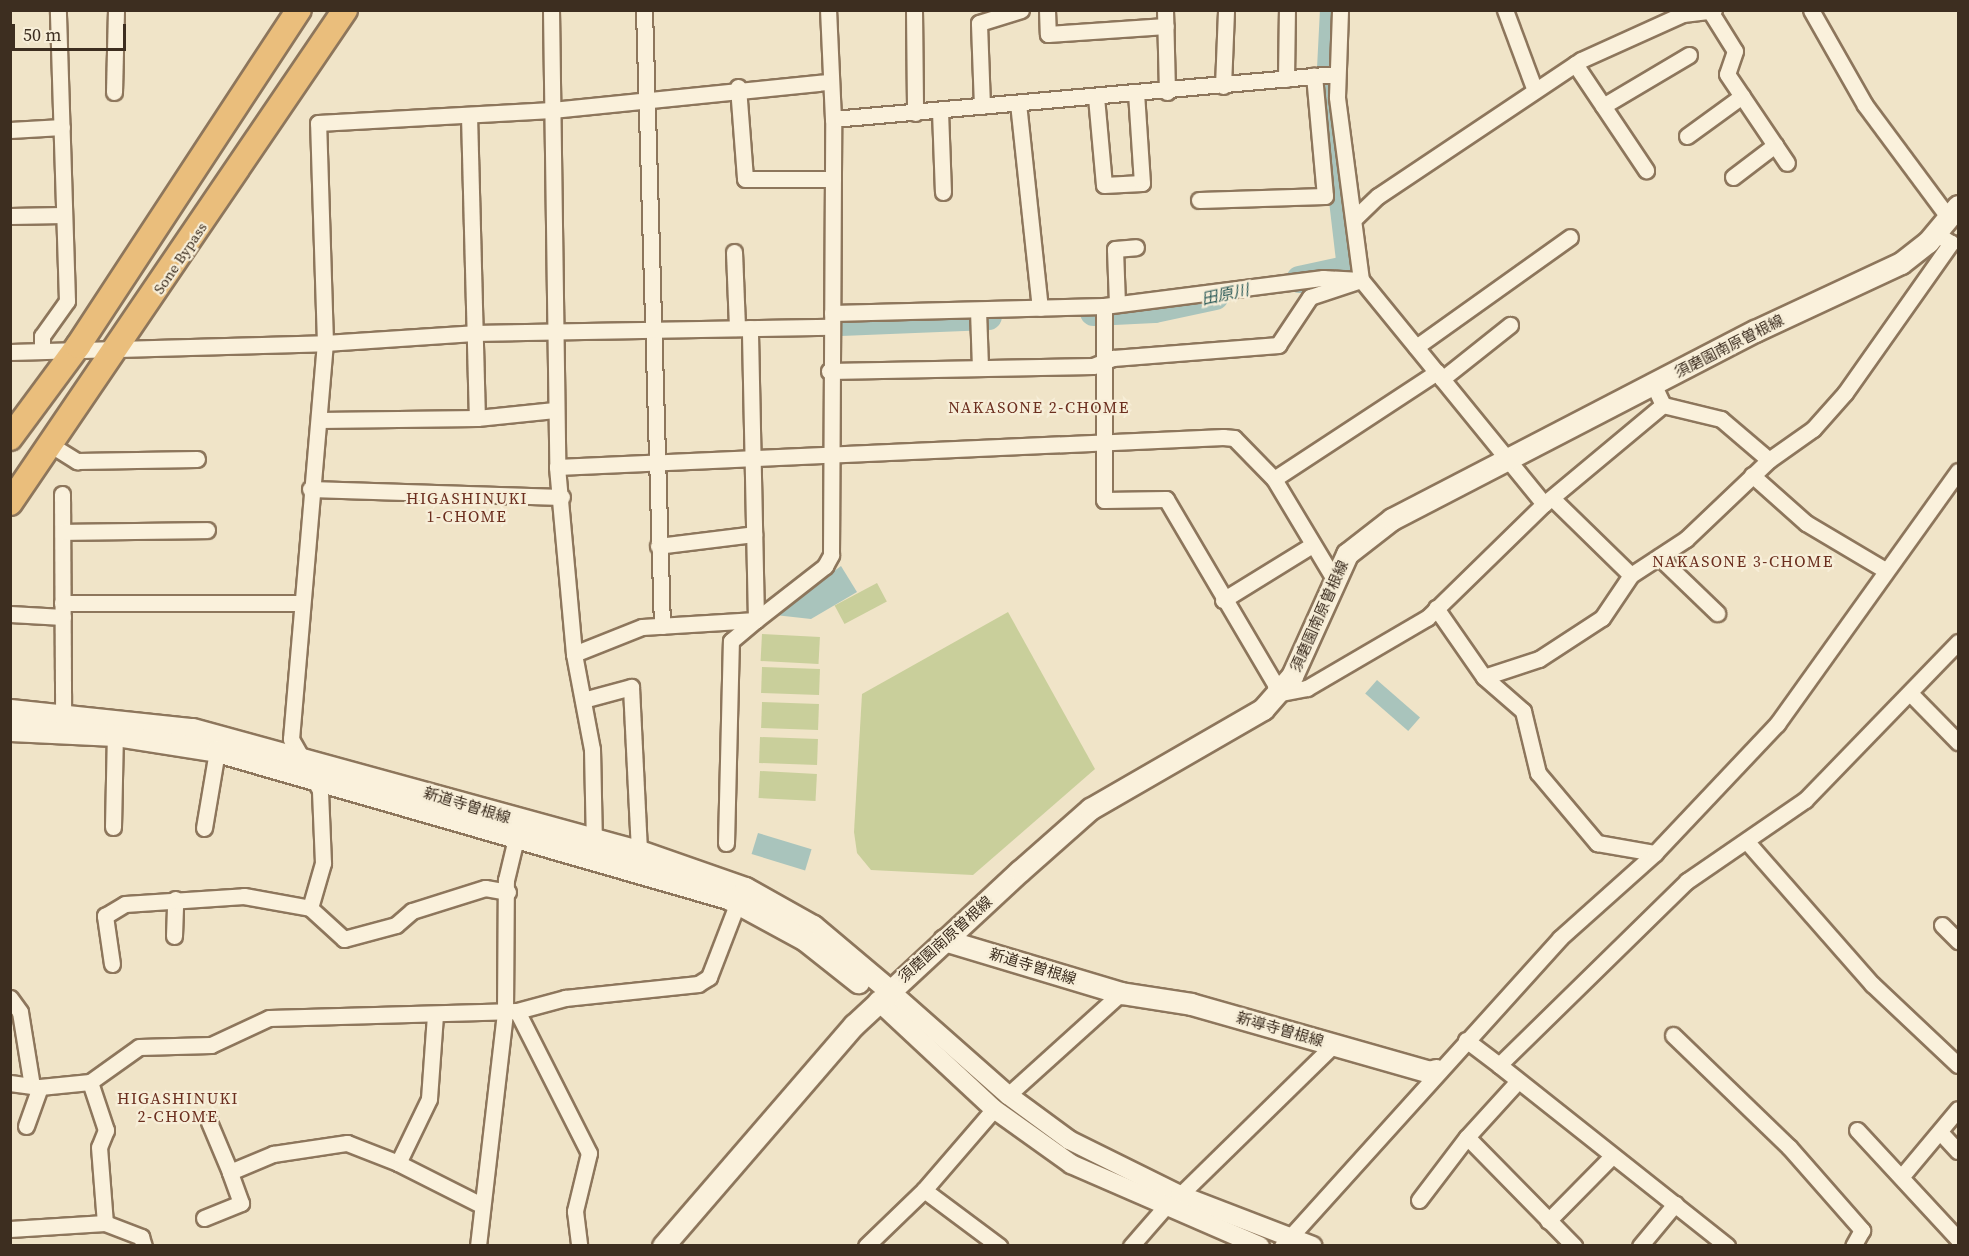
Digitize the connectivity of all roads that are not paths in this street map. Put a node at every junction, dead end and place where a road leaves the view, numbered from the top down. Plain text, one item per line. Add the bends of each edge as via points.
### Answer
1 (58, 10) edge
2 (116, 10) edge
3 (299, 10) edge
4 (345, 10) edge
5 (551, 10) edge
6 (644, 10) edge
7 (828, 10) edge
8 (914, 10) edge
9 (1021, 10) edge
10 (1047, 10) edge
11 (1226, 10) edge
12 (1287, 10) edge
13 (1340, 10) edge
14 (1505, 10) edge
15 (1811, 10) edge
16 (1712, 11) edge
17 (1682, 12) edge
18 (1166, 18) edge
19 (1689, 56) dead end
20 (1575, 64) junction
21 (1336, 74) junction
22 (1314, 76) junction
23 (1286, 79) junction
24 (829, 82) junction
25 (1223, 86) junction
26 (738, 87) junction
27 (1534, 88) junction
28 (114, 92) dead end
29 (1167, 92) junction
30 (1136, 93) junction
31 (1742, 96) junction
32 (1096, 97) junction
33 (643, 98) junction
34 (1018, 103) junction
35 (982, 106) junction
36 (1603, 106) junction
37 (552, 110) junction
38 (940, 111) junction
39 (915, 113) junction
40 (469, 115) junction
41 (833, 118) junction
42 (62, 127) junction
43 (10, 130) edge
44 (1687, 136) dead end
45 (1775, 145) junction
46 (1787, 163) dead end
47 (1646, 170) dead end
48 (1733, 177) dead end
49 (833, 179) junction
50 (943, 192) dead end
51 (1352, 192) junction
52 (1325, 196) junction
53 (1199, 200) dead end
54 (63, 214) junction
55 (10, 216) edge
56 (1356, 217) junction
57 (1948, 219) edge
58 (1570, 237) dead end
59 (1136, 247) dead end
60 (734, 252) dead end
61 (1361, 280) junction
62 (1110, 305) junction
63 (1040, 308) junction
64 (978, 310) junction
65 (831, 320) junction
66 (1510, 325) dead end
67 (743, 328) junction
68 (553, 331) junction
69 (654, 331) junction
70 (474, 333) junction
71 (325, 343) junction
72 (78, 346) junction
73 (119, 346) junction
74 (1416, 346) junction
75 (42, 347) junction
76 (10, 352) edge
77 (1101, 363) junction
78 (980, 367) junction
79 (829, 371) junction
80 (1439, 375) junction
81 (1653, 384) junction
82 (1663, 405) junction
83 (555, 410) junction
84 (477, 418) junction
85 (319, 420) junction
86 (10, 438) edge
87 (1100, 440) junction
88 (51, 445) junction
89 (829, 458) junction
90 (197, 459) dead end
91 (753, 460) junction
92 (1769, 460) junction
93 (1507, 462) junction
94 (654, 463) junction
95 (558, 467) junction
96 (1959, 471) edge
97 (1752, 475) junction
98 (1274, 478) junction
99 (310, 489) junction
100 (62, 494) dead end
101 (562, 496) junction
102 (1548, 501) junction
103 (10, 503) edge
104 (207, 530) dead end
105 (63, 532) junction
106 (754, 534) junction
107 (1312, 545) junction
108 (658, 546) junction
109 (1659, 557) junction
110 (1885, 570) junction
111 (1631, 575) junction
112 (1334, 579) junction
113 (1223, 600) junction
114 (300, 603) junction
115 (1436, 608) junction
116 (63, 610) junction
117 (1717, 613) dead end
118 (10, 614) edge
119 (756, 620) junction
120 (662, 626) junction
121 (1959, 642) edge
122 (574, 654) junction
123 (1484, 677) junction
124 (1910, 693) junction
125 (1276, 694) junction
126 (583, 700) junction
127 (10, 710) edge
128 (63, 713) junction
129 (10, 730) edge
130 (115, 735) junction
131 (1959, 742) edge
132 (217, 751) junction
133 (295, 753) junction
134 (308, 775) junction
135 (113, 827) dead end
136 (204, 828) dead end
137 (519, 828) junction
138 (726, 843) dead end
139 (1748, 843) junction
140 (594, 851) junction
141 (639, 851) junction
142 (1655, 853) junction
143 (508, 892) junction
144 (175, 899) junction
145 (738, 902) junction
146 (310, 908) junction
147 (1942, 925) dead end
148 (174, 936) dead end
149 (944, 940) junction
150 (1959, 941) edge
151 (112, 964) dead end
152 (1121, 993) junction
153 (883, 995) junction
154 (10, 998) edge
155 (511, 1011) junction
156 (435, 1015) junction
157 (1673, 1035) dead end
158 (1466, 1040) junction
159 (1333, 1045) junction
160 (1499, 1065) junction
161 (1959, 1065) edge
162 (1436, 1070) junction
163 (1518, 1081) junction
164 (90, 1082) junction
165 (10, 1083) edge
166 (36, 1086) junction
167 (1008, 1095) junction
168 (994, 1109) junction
169 (1959, 1109) edge
170 (209, 1122) dead end
171 (26, 1126) dead end
172 (1857, 1130) dead end
173 (1940, 1132) junction
174 (1467, 1137) junction
175 (1959, 1151) edge
176 (1612, 1156) junction
177 (398, 1163) junction
178 (230, 1172) junction
179 (1902, 1176) junction
180 (924, 1190) junction
181 (1180, 1196) junction
182 (1419, 1200) dead end
183 (479, 1204) junction
184 (1675, 1204) junction
185 (1165, 1207) junction
186 (204, 1218) dead end
187 (1548, 1221) junction
188 (105, 1223) junction
189 (10, 1228) edge
190 (1959, 1239) edge
191 (1286, 1241) edge
192 (1857, 1243) edge
193 (144, 1245) edge
194 (478, 1245) edge
195 (579, 1245) edge
196 (663, 1245) edge
197 (866, 1245) edge
198 (999, 1245) edge
199 (1131, 1245) edge
200 (1260, 1245) edge
201 (1313, 1245) edge
202 (1574, 1245) edge
203 (1640, 1245) edge
204 (1727, 1245) edge

1 - 42 street
2 - 28 street
3 - 72 highway
4 - 73 highway, Sone Bypass
5 - 37 street
6 - 33 street
7 - 24 street
8 - 39 street
9 - 35 street via 980,23
10 - 18 street via 1048,34
11 - 25 street
12 - 23 street
13 - 21 street
14 - 27 street
15 - 57 street via 1865,105
16 - 17 street
16 - 31 street via 1735,51 1727,74
17 - 20 street
18 - 29 street
19 - 36 street
20 - 27 street
20 - 36 street
21 - 22 street
21 - 51 street
22 - 23 street
22 - 52 street
23 - 25 street
24 - 26 street
24 - 41 street
25 - 29 street
26 - 33 street
26 - 49 street via 745,179
27 - 56 street
29 - 30 street
30 - 32 street
30 - 32 street via 1142,183 1104,184
31 - 44 street
31 - 45 street
32 - 34 street
33 - 37 street
33 - 69 street via 651,175
34 - 35 street
34 - 63 street
35 - 38 street
36 - 47 street
37 - 40 street
37 - 68 street via 558,253
38 - 39 street
38 - 50 street
39 - 41 street
40 - 70 street
40 - 71 street via 318,123
41 - 49 street
42 - 43 street
42 - 54 street
45 - 46 street
45 - 48 street
49 - 65 street
51 - 52 street
51 - 56 street
52 - 53 street
54 - 55 street
54 - 75 street via 67,301 42,336
56 - 61 street
57 - 81 main road, 須磨園南原曽根線 via 1901,263
57 - 92 street via 1951,243 1845,393 1813,429
58 - 74 street
59 - 62 street via 1115,249
60 - 67 street
61 - 62 street via 1323,278
61 - 74 street
61 - 77 street via 1310,297 1278,345
62 - 63 street
62 - 77 street
63 - 64 street
64 - 65 street
64 - 78 street
65 - 67 street
65 - 79 street
66 - 80 street
67 - 69 street
67 - 91 street
68 - 69 street
68 - 70 street
68 - 83 street
69 - 94 street
70 - 71 street
70 - 84 street
71 - 73 street
71 - 85 street
72 - 73 street
72 - 75 street
72 - 86 highway
73 - 88 highway, Sone Bypass
74 - 80 street
75 - 76 street
77 - 78 street
77 - 87 street
78 - 79 street
79 - 89 street
80 - 93 street
80 - 98 street
81 - 82 street
81 - 93 main road, 須磨園南原曽根線
82 - 92 street via 1721,418
82 - 102 street
83 - 84 street
83 - 95 street
84 - 85 street
85 - 99 street
87 - 89 street
87 - 98 street via 1234,438
87 - 113 street via 1104,500 1166,499
88 - 90 street via 77,461
88 - 103 highway, Sone Bypass
89 - 91 street
89 - 119 street via 831,555 825,566
91 - 94 street
91 - 106 street
92 - 97 street
93 - 102 street
93 - 112 main road, 須磨園南原曽根線 via 1392,519 1347,554
94 - 95 street
94 - 108 street
95 - 101 street
96 - 110 street
97 - 109 street via 1686,539
97 - 110 street via 1806,523
98 - 107 street
99 - 101 street
99 - 114 street
100 - 105 street
101 - 122 street
102 - 111 street
102 - 115 street
104 - 105 street
105 - 116 street
106 - 108 street
106 - 119 street
107 - 112 street
107 - 113 street
108 - 120 street
109 - 111 street
109 - 117 street
110 - 142 street via 1777,724
111 - 123 street via 1602,618 1539,658
112 - 125 main road, 須磨園南原曽根線 via 1292,676
113 - 125 street via 1275,684
114 - 116 street
114 - 133 street via 291,739
115 - 123 street
115 - 125 street via 1364,658 1307,688
116 - 118 street
116 - 128 street
119 - 120 street
119 - 138 street via 731,641
120 - 122 street via 642,627
121 - 124 street
122 - 126 street
123 - 142 street via 1523,711 1538,773 1597,843
124 - 131 street
124 - 139 street via 1805,801
125 - 149 main road, 須磨園南原曽根線 via 1263,708 1090,809
126 - 140 street via 592,749
126 - 141 street via 631,687
127 - 128 main road, 新道寺曽根線
128 - 133 main road, 新道寺曽根線 via 192,729
129 - 130 main road, 新道寺曽根線
130 - 132 main road, 新道寺曽根線
130 - 135 street
132 - 134 main road, 新道寺曽根線
132 - 136 street
133 - 134 street
133 - 137 main road, 新道寺曽根線
134 - 137 main road, 新道寺曽根線
134 - 146 street via 320,790 323,863
137 - 140 main road, 新道寺曽根線
137 - 143 street
139 - 160 street via 1687,881
139 - 161 street via 1872,984
140 - 141 main road, 新道寺曽根線
140 - 145 main road, 新道寺曽根線
141 - 153 main road, 新道寺曽根線 via 745,888 813,926
142 - 158 street via 1560,938
143 - 146 street via 485,888 412,910 396,926 344,939
143 - 155 street
144 - 146 street via 244,896
144 - 148 street
144 - 151 street via 125,904 105,916
145 - 153 main road, 新道寺曽根線 via 805,940
145 - 155 street via 709,977 698,984 565,998
147 - 150 street
149 - 152 main road, 新道寺曽根線
149 - 153 main road, 須磨園南原曽根線
152 - 159 main road, 新導寺曽根線 via 1191,1004
152 - 167 street
153 - 167 street
153 - 168 street
153 - 196 main road, 須磨園南原曽根線 via 813,1068
154 - 166 street via 20,1012
155 - 156 street
155 - 183 street
155 - 195 street via 589,1153 576,1210
156 - 164 street via 269,1018 211,1046 139,1047
156 - 177 street via 429,1099
157 - 192 street via 1789,1147 1862,1230
158 - 160 street
158 - 162 street
159 - 162 main road, 新導寺曽根線
159 - 181 street
160 - 163 street
162 - 191 street
163 - 174 street
163 - 176 street
164 - 166 street
164 - 188 street via 106,1130 99,1155
165 - 166 street
166 - 171 street
167 - 181 street via 1069,1140
168 - 180 street
168 - 185 street via 1071,1164
169 - 173 street
170 - 178 street
172 - 179 street
173 - 175 street
173 - 179 street
174 - 182 street
174 - 187 street
176 - 184 street
176 - 187 street
177 - 178 street via 347,1143 273,1154
177 - 183 street
178 - 186 street via 241,1203
179 - 190 street
180 - 197 street
180 - 198 street
181 - 191 street
183 - 194 street
184 - 203 street
184 - 204 street
185 - 199 street
185 - 200 street
187 - 202 street
188 - 189 street
188 - 193 street via 141,1237
191 - 201 street

